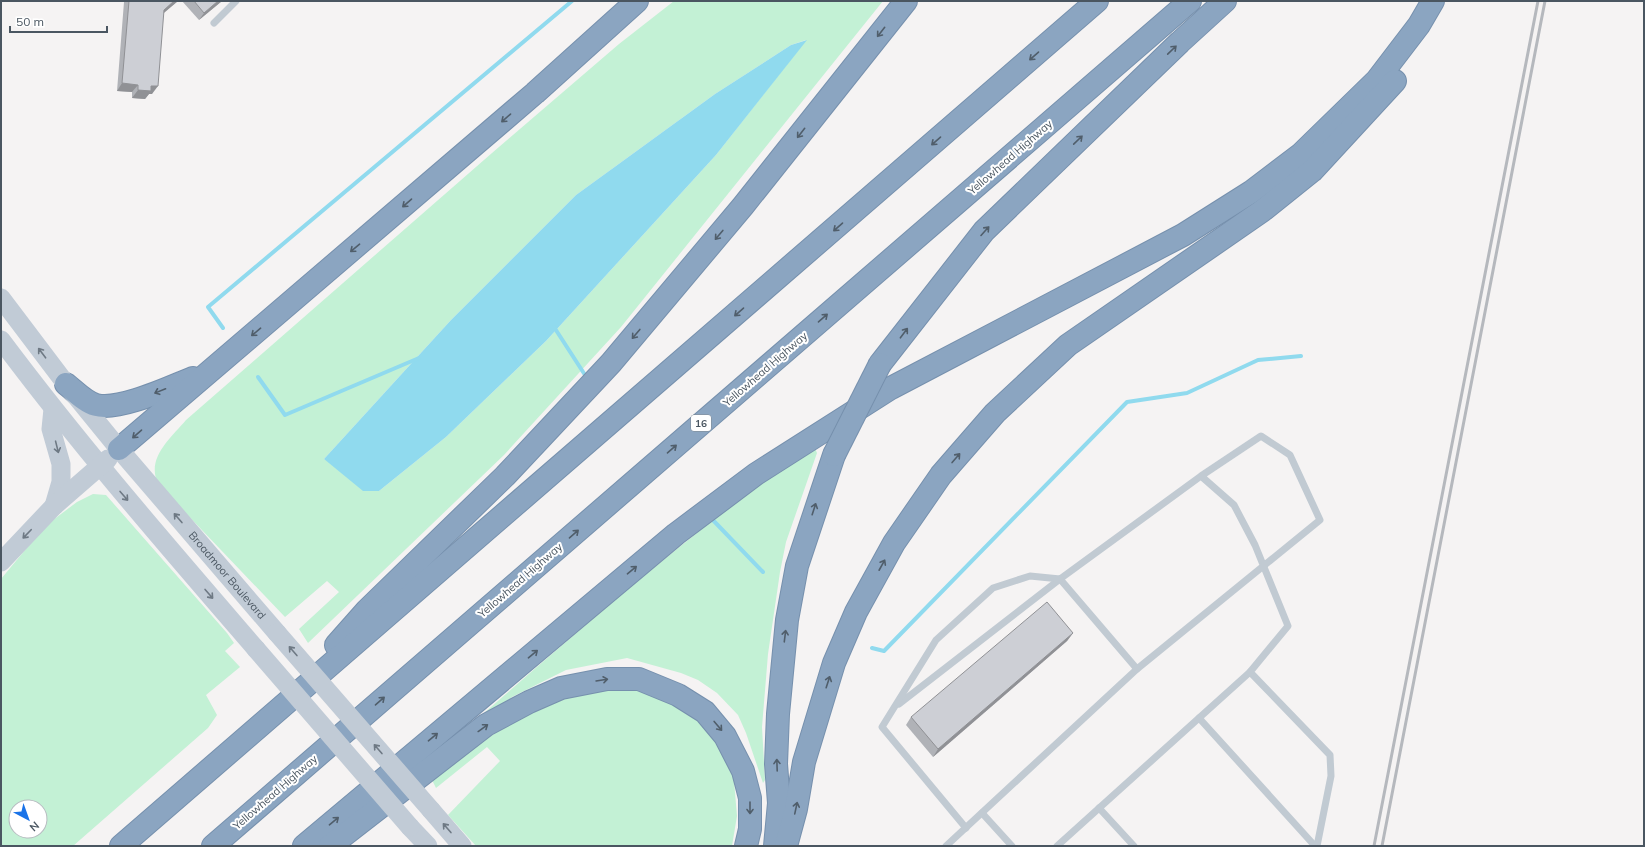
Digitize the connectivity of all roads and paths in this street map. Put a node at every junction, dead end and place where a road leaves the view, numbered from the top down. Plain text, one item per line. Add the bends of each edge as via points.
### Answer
1 (236, 1) edge
2 (637, 1) edge
3 (653, 1) edge
4 (906, 1) edge
5 (1076, 1) edge
6 (1097, 1) edge
7 (1190, 1) edge
8 (1225, 1) edge
9 (1433, 1) edge
10 (1443, 1) edge
11 (214, 23) dead end
12 (1064, 30) junction
13 (535, 93) junction
14 (1, 298) edge
15 (1, 340) edge
16 (209, 372) junction
17 (66, 384) junction
18 (53, 409) junction
19 (119, 449) junction
20 (99, 466) junction
21 (1201, 476) junction
22 (54, 506) junction
23 (1, 562) edge
24 (1262, 566) junction
25 (1060, 579) junction
26 (1137, 669) junction
27 (1250, 672) junction
28 (896, 707) junction
29 (280, 709) junction
30 (1199, 718) junction
31 (1099, 808) junction
32 (982, 813) junction
33 (966, 828) junction
34 (121, 846) edge
35 (213, 846) edge
36 (304, 846) edge
37 (330, 846) edge
38 (428, 846) edge
39 (462, 846) edge
40 (746, 846) edge
41 (775, 846) edge
42 (786, 846) edge
43 (946, 846) edge
44 (1012, 846) edge
45 (1057, 846) edge
46 (1134, 846) edge
47 (1316, 846) edge

1 - 11 lane
2 - 13 highway
3 - 13 highway
4 -> 29 highway via 743,206 611,363 505,476 367,610
5 - 12 highway
6 - 12 highway
35 -> 7 highway, Yellowhead Highway / 16
41 -> 8 highway, bridge via 779,804 776,764 778,714 787,620 797,566 834,455 880,364 984,230
36 -> 9 highway via 676,534 756,474 890,388 1183,235 1251,192 1301,154 1377,80 1419,25
42 -> 10 highway via 796,809 804,762 834,663 856,612 894,543 941,475 995,413 1068,345 1262,211 1312,171 1389,89 1430,32
12 -> 29 highway
13 -> 16 highway
17 -> 14 main road, Broadmoor Boulevard
15 - 18 main road
16 -> 17 highway via 153,394 105,406 87,401
16 -> 19 highway
17 - 19 main road, Broadmoor Boulevard
18 - 20 main road
18 -> 22 main road via 52,429 61,464 61,482
19 - 20 main road
39 -> 19 main road, Broadmoor Boulevard, bridge
20 - 22 main road
20 -> 38 main road, bridge
21 - 24 lane via 1234,505 1255,545
21 - 24 lane via 1261,436 1290,455 1320,520
21 - 25 lane
22 -> 23 main road
24 - 26 lane
24 - 27 lane via 1288,626
25 - 26 lane
25 - 28 lane
25 - 28 lane via 1030,576 993,588 936,640
26 - 32 lane
27 - 30 lane
27 - 47 lane via 1330,755 1331,776
28 - 33 lane via 882,727
29 - 34 highway
30 - 31 lane
30 - 47 lane
31 - 45 lane
31 - 46 lane
32 - 33 lane
32 - 44 lane
33 - 43 lane
37 -> 40 highway via 486,725 561,688 607,679 639,679 678,695 705,712 725,736 743,771 750,798 750,829

